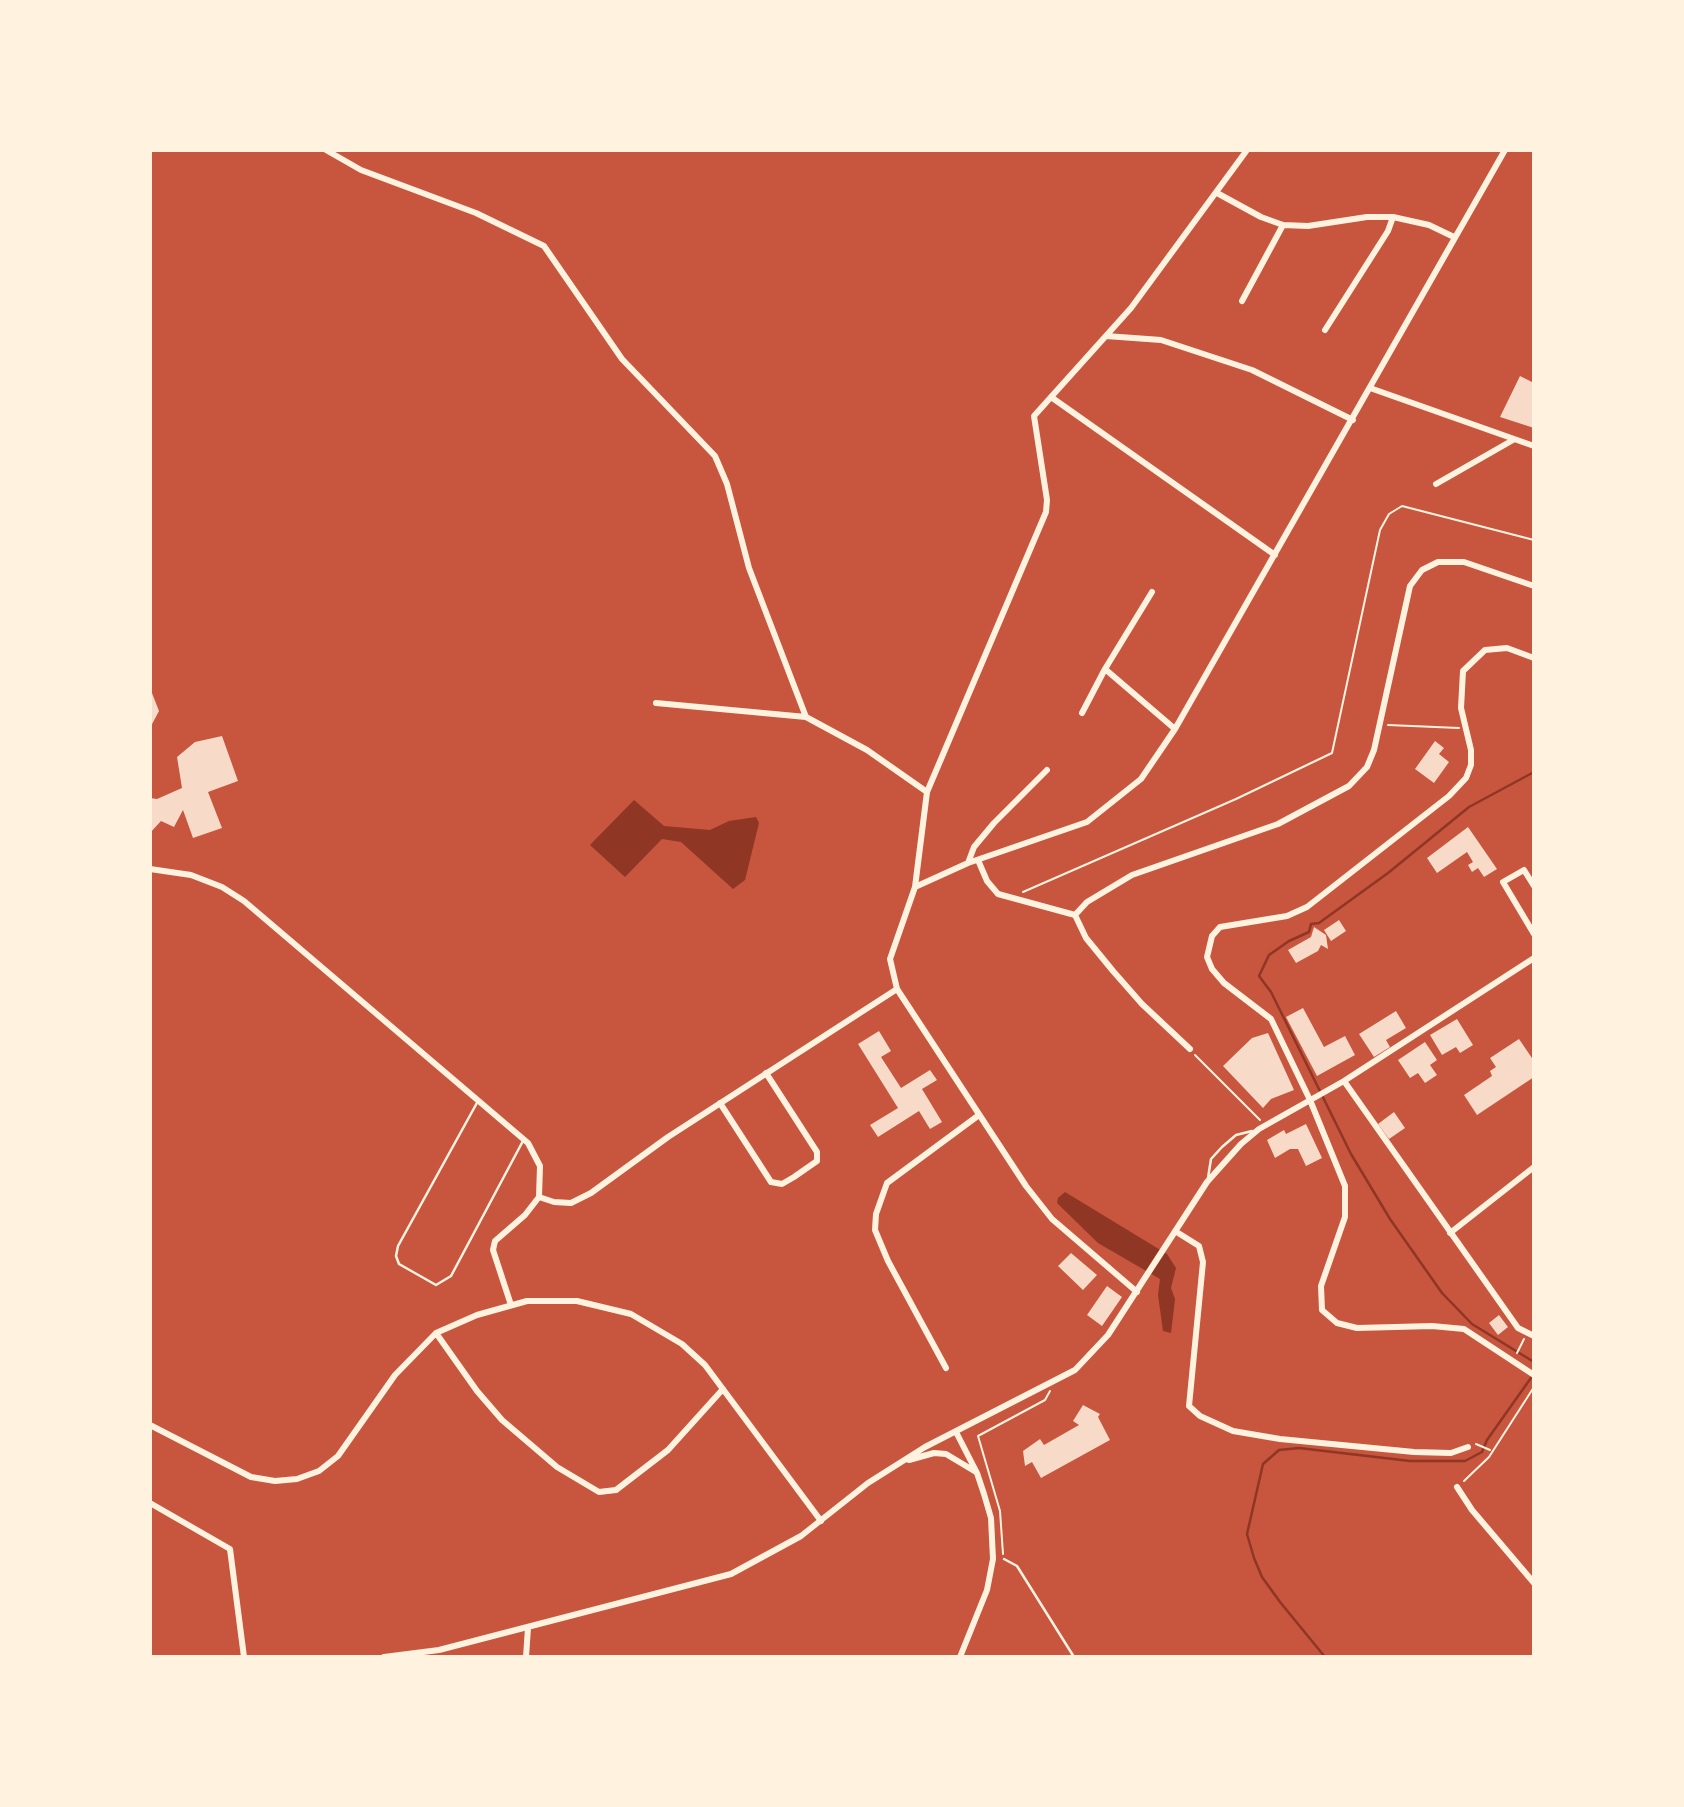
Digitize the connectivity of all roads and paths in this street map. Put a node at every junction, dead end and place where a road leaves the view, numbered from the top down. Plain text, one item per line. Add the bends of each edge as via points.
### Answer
1 (326, 150) edge
2 (1247, 150) edge
3 (1505, 150) edge
4 (1217, 193) junction
5 (1393, 217) junction
6 (1283, 225) junction
7 (1454, 237) junction
8 (1242, 301) dead end
9 (1325, 330) dead end
10 (1106, 336) junction
11 (1370, 388) junction
12 (1051, 397) junction
13 (1353, 420) junction
14 (1514, 440) junction
15 (1534, 446) edge
16 (1436, 484) dead end
17 (1534, 540) edge
18 (1275, 555) junction
19 (1534, 586) edge
20 (1152, 592) dead end
21 (1534, 658) edge
22 (1105, 669) junction
23 (656, 703) dead end
24 (1082, 713) dead end
25 (806, 717) junction
26 (1380, 724) junction
27 (1175, 729) junction
28 (1466, 729) junction
29 (1047, 770) dead end
30 (927, 792) junction
31 (978, 860) junction
32 (968, 863) junction
33 (150, 869) edge
34 (1534, 886) edge
35 (915, 887) junction
36 (1008, 898) junction
37 (1075, 915) junction
38 (1534, 934) edge
39 (1534, 958) edge
40 (897, 989) junction
41 (1190, 1049) joint
42 (766, 1073) junction
43 (1343, 1081) junction
44 (1310, 1100) junction
45 (478, 1101) junction
46 (720, 1103) junction
47 (979, 1115) junction
48 (1262, 1128) junction
49 (524, 1139) junction
50 (1534, 1167) edge
51 (1207, 1182) junction
52 (539, 1197) junction
53 (1175, 1231) junction
54 (1450, 1233) junction
55 (1136, 1292) junction
56 (511, 1305) junction
57 (436, 1333) junction
58 (1534, 1336) edge
59 (1522, 1345) dead end
60 (1517, 1353) dead end
61 (946, 1368) dead end
62 (1532, 1374) edge
63 (1057, 1380) junction
64 (1534, 1387) edge
65 (723, 1389) junction
66 (150, 1425) edge
67 (956, 1432) junction
68 (978, 1436) dead end
69 (1479, 1444) dead end
70 (1468, 1447) dead end
71 (1491, 1450) junction
72 (900, 1463) junction
73 (977, 1473) junction
74 (1457, 1487) joint
75 (150, 1503) edge
76 (821, 1521) junction
77 (1004, 1559) dead end
78 (1534, 1583) edge
79 (528, 1628) junction
80 (244, 1657) edge
81 (384, 1657) edge
82 (526, 1657) edge
83 (960, 1657) edge
84 (1074, 1657) edge

1 - 25 street via 361,170 476,213 544,246 622,359 715,456 750,568
2 - 4 street
3 - 7 street
4 - 6 street
4 - 10 street
5 - 6 street
5 - 7 street via 1429,225
5 - 9 street
6 - 8 street
7 - 11 street
10 - 12 street
10 - 13 street via 1161,340 1252,370
11 - 13 street
11 - 14 street
12 - 18 street
12 - 30 street via 1034,416 1046,512
13 - 18 street
14 - 15 street
14 - 16 street
17 - 36 path via 1402,506 1389,514 1380,530 1332,753
18 - 27 street
19 - 26 street via 1464,562 1438,562 1422,570 1410,586
20 - 22 street
21 - 28 street via 1507,648 1485,650 1472,659 1460,684
22 - 24 street
22 - 27 street
23 - 25 street
25 - 30 street via 867,750
26 - 28 path
26 - 37 street via 1367,767 1349,786 1278,824 1132,875 1087,902
27 - 31 street via 1141,779 1087,822
28 - 44 street via 1471,765 1449,796 1307,907 1287,916 1220,928 1212,936 1207,957 1212,969 1271,1019
29 - 32 street via 994,823 974,847
30 - 35 street
31 - 32 street
31 - 36 street via 987,881
32 - 35 street
33 - 45 street via 191,875 244,901
34 - 38 street via 1524,870 1503,882
35 - 40 street via 890,960
36 - 37 street
37 - 41 street via 1086,938 1113,971
39 - 43 street
40 - 42 street
40 - 47 street
41 - 48 path
42 - 46 street
42 - 46 street via 817,1152 817,1161 794,1177 782,1184 771,1182
43 - 44 street
43 - 54 street
44 - 48 street
44 - 62 street via 1348,1199 1321,1286 1322,1310 1337,1323 1357,1328 1464,1329
45 - 49 street
45 - 49 lane via 398,1246 400,1264 436,1286 451,1276
46 - 52 street via 591,1193 571,1203
47 - 55 street via 1052,1219
47 - 61 street via 887,1183 876,1214 875,1230 888,1261
48 - 51 street
48 - 51 lane via 1236,1135 1222,1147 1211,1159
49 - 52 street via 540,1166
50 - 54 street
51 - 53 street
52 - 56 street via 495,1241 493,1250
53 - 55 street
53 - 70 street via 1199,1246 1203,1262 1189,1406 1200,1416 1233,1431 1280,1439 1414,1452 1451,1453
54 - 58 street via 1525,1335
55 - 63 street via 1098,1348 1082,1365
56 - 57 street
56 - 65 street via 577,1301 631,1314 682,1344
57 - 65 street via 502,1420 557,1467 599,1492 616,1490 668,1450
57 - 66 street via 395,1375 338,1456 319,1471 297,1479 251,1477
59 - 60 path
63 - 67 street
63 - 68 path via 1045,1400
64 - 71 path
65 - 76 street
67 - 72 street
67 - 73 street
69 - 71 path
71 - 74 path
72 - 73 street via 946,1454
72 - 76 street
73 - 83 street via 990,1518 993,1559 988,1590
74 - 78 street
75 - 80 street via 230,1549
76 - 79 street via 764,1559 731,1574
77 - 84 lane via 1017,1566
79 - 81 street via 439,1650
79 - 82 street

